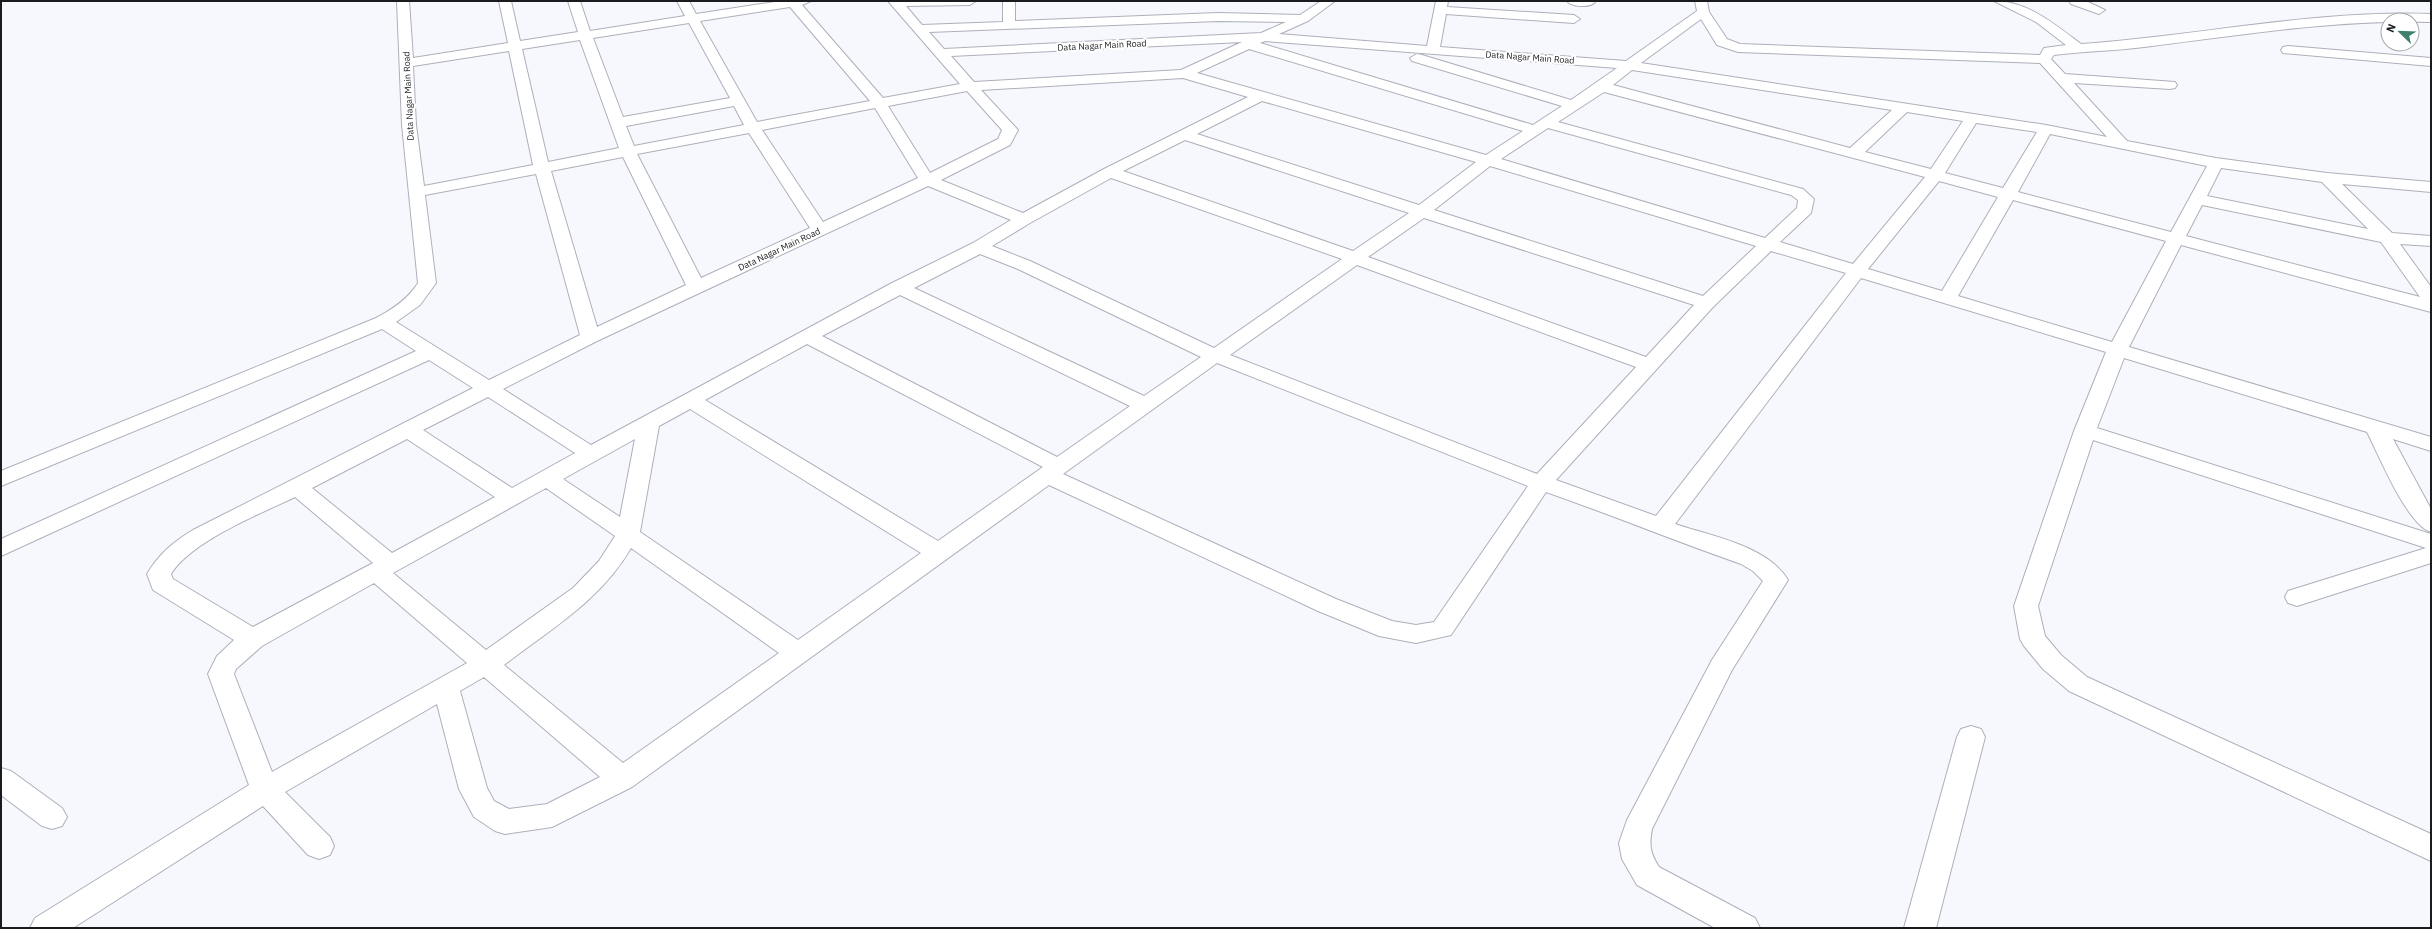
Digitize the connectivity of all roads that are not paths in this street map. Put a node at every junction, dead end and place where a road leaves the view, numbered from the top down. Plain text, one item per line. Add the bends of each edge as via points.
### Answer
1 (403, 1) edge
2 (505, 1) edge
3 (574, 1) edge
4 (683, 1) edge
5 (970, 1) edge
6 (1009, 1) edge
7 (1329, 1) edge
8 (1573, 1) edge
9 (2000, 1) edge
10 (2075, 1) edge
11 (797, 2) edge
12 (895, 2) edge
13 (1588, 2) edge
14 (1441, 6) edge
15 (1702, 7) edge
16 (2099, 10) dead end
17 (1216, 12) junction
18 (694, 18) junction
19 (1304, 18) junction
20 (2431, 18) edge
21 (1574, 19) dead end
22 (1066, 23) junction
23 (1009, 26) junction
24 (919, 29) junction
25 (584, 35) junction
26 (1263, 37) junction
27 (1225, 39) junction
28 (1248, 44) junction
29 (514, 46) junction
30 (1377, 46) junction
31 (2076, 47) junction
32 (1433, 50) junction
33 (2288, 50) dead end
34 (940, 53) junction
35 (2044, 59) junction
36 (2431, 62) edge
37 (406, 63) junction
38 (1066, 64) junction
39 (1628, 65) junction
40 (1184, 74) junction
41 (2061, 78) junction
42 (2170, 85) dead end
43 (970, 86) junction
44 (1602, 86) junction
45 (1261, 96) junction
46 (739, 101) junction
47 (880, 104) junction
48 (1572, 105) junction
49 (1904, 107) junction
50 (1972, 118) junction
51 (617, 123) junction
52 (1540, 126) junction
53 (753, 128) junction
54 (2046, 130) junction
55 (1184, 135) junction
56 (2122, 144) junction
57 (628, 151) junction
58 (1854, 153) junction
59 (1488, 160) junction
60 (2216, 163) junction
61 (542, 168) junction
62 (1110, 172) junction
63 (1935, 175) junction
64 (2327, 178) junction
65 (927, 180) junction
66 (2431, 187) edge
67 (416, 192) junction
68 (2008, 194) junction
69 (2197, 199) junction
70 (1421, 212) junction
71 (1024, 219) junction
72 (820, 230) junction
73 (2387, 238) junction
74 (2176, 239) junction
75 (2431, 241) edge
76 (1769, 245) junction
77 (979, 247) junction
78 (1355, 258) junction
79 (1857, 271) junction
80 (898, 287) junction
81 (697, 288) junction
82 (1947, 299) junction
83 (2431, 300) edge
84 (1706, 303) junction
85 (2431, 306) edge
86 (382, 322) junction
87 (807, 336) junction
88 (590, 337) junction
89 (2117, 350) junction
90 (430, 352) junction
91 (1216, 356) junction
92 (1649, 365) junction
93 (487, 388) junction
94 (690, 400) junction
95 (1145, 405) junction
96 (649, 422) junction
97 (2376, 428) junction
98 (407, 429) junction
99 (2085, 431) junction
100 (2431, 444) edge
101 (590, 454) junction
102 (1053, 471) junction
103 (547, 478) junction
104 (1, 479) edge
105 (1541, 483) junction
106 (296, 486) junction
107 (512, 497) junction
108 (2431, 524) edge
109 (1660, 527) junction
110 (628, 534) junction
111 (2431, 542) edge
112 (1, 548) edge
113 (939, 552) junction
114 (2431, 555) edge
115 (382, 567) junction
116 (2297, 596) dead end
117 (253, 639) junction
118 (798, 653) junction
119 (486, 664) junction
120 (446, 687) junction
121 (1971, 737) dead end
122 (1, 779) edge
123 (622, 779) junction
124 (265, 790) junction
125 (52, 817) dead end
126 (319, 846) dead end
127 (2431, 848) edge
128 (46, 928) edge
129 (1744, 928) edge
130 (1920, 928) edge

1 - 37 street, Data Nagar Main Road
2 - 29 street
3 - 25 street
4 - 18 street
5 - 12 street
6 - 23 street
7 - 19 street, Data Nagar Main Road
8 - 13 street
9 - 31 street via 2040,18
10 - 16 street
11 - 18 street
11 - 47 street
12 - 24 street, Data Nagar Main Road
14 - 21 street
14 - 32 street
15 - 35 street via 1722,42 1738,48
15 - 39 street
17 - 19 street
17 - 22 street
17 - 27 street
18 - 25 street
18 - 46 street
19 - 26 street, Data Nagar Main Road
20 - 31 street via 2339,18 2266,24 2143,43
22 - 23 street
22 - 38 street
23 - 24 street
24 - 34 street, Data Nagar Main Road
25 - 29 street
25 - 51 street
26 - 27 street, Data Nagar Main Road
26 - 28 street, Data Nagar Main Road
26 - 30 street, Data Nagar Main Road
27 - 38 street, Data Nagar Main Road
28 - 40 street, Data Nagar Main Road
28 - 52 street
29 - 37 street
29 - 61 street
30 - 32 street, Data Nagar Main Road
30 - 48 street
31 - 35 street via 2049,51
32 - 39 street, Data Nagar Main Road
33 - 36 street
34 - 38 street, Data Nagar Main Road
34 - 43 street, Data Nagar Main Road
35 - 41 street
37 - 67 street, Data Nagar Main Road
38 - 40 street, Data Nagar Main Road
38 - 43 street, Data Nagar Main Road
39 - 44 street
39 - 49 street, Data Nagar Main Road
40 - 45 street
41 - 42 street
41 - 56 street
43 - 47 street, Data Nagar Main Road
43 - 65 street, Data Nagar Main Road via 1010,130 1009,136 994,149
44 - 48 street
44 - 58 street
45 - 55 street
45 - 59 street
46 - 51 street
46 - 53 street
47 - 53 street, Data Nagar Main Road
47 - 65 street
48 - 52 street
49 - 50 street, Data Nagar Main Road
49 - 58 street
50 - 54 street, Data Nagar Main Road
50 - 63 street
51 - 57 street
52 - 59 street
52 - 76 street via 1797,192 1806,199 1805,210
53 - 57 street, Data Nagar Main Road
53 - 72 street
54 - 56 street, Data Nagar Main Road
54 - 68 street
55 - 62 street
55 - 70 street
56 - 60 street, Data Nagar Main Road
57 - 61 street, Data Nagar Main Road
57 - 81 street
58 - 63 street
59 - 70 street
59 - 76 street
60 - 64 street, Data Nagar Main Road
60 - 69 street
61 - 67 street, Data Nagar Main Road
61 - 88 street
62 - 71 street
62 - 78 street
63 - 68 street
63 - 79 street
64 - 66 street, Data Nagar Main Road
64 - 73 street
65 - 71 street
65 - 72 street, Data Nagar Main Road
67 - 86 street, Data Nagar Main Road via 427,283 419,298 403,311
68 - 74 street
68 - 82 street
69 - 73 street
69 - 74 street
70 - 78 street
70 - 84 street
71 - 77 street
72 - 81 street, Data Nagar Main Road
73 - 75 street
73 - 83 street
74 - 85 street
74 - 89 street
76 - 79 street
76 - 84 street
77 - 80 street
77 - 91 street via 1024,265
78 - 91 street
78 - 92 street
79 - 82 street
79 - 109 street
80 - 87 street
80 - 95 street
81 - 88 street, Data Nagar Main Road
82 - 89 street
84 - 92 street
86 - 90 street
86 - 104 street, Data Nagar Main Road
87 - 94 street
87 - 102 street
88 - 93 street, Data Nagar Main Road
89 - 97 street
89 - 99 street
90 - 93 street
90 - 112 street
91 - 95 street
91 - 105 street
92 - 105 street
93 - 98 street, Data Nagar Main Road
93 - 101 street
94 - 96 street
94 - 113 street
95 - 102 street
96 - 101 street
96 - 110 street
97 - 100 street
97 - 108 street via 2418,509
98 - 106 street, Data Nagar Main Road
98 - 107 street
99 - 111 street
99 - 127 street via 2026,606 2033,639 2052,662 2078,684
101 - 103 street
102 - 105 street via 1327,605 1388,630 1416,634 1442,629
102 - 113 street
103 - 107 street
103 - 110 street
105 - 109 street via 1636,515
106 - 115 street
106 - 117 street, Data Nagar Main Road via 200,535 166,561 159,574 162,584
107 - 115 street
109 - 129 street via 1749,558 1766,568 1776,580 1721,667 1637,829 1634,843 1637,859 1648,876
110 - 118 street
110 - 119 street via 608,567 582,594
113 - 118 street
114 - 116 street
115 - 117 street
115 - 119 street
117 - 124 street via 224,663 221,674
118 - 123 street
119 - 120 street
119 - 123 street
120 - 123 street via 473,790 484,809 505,822 552,815
120 - 124 street
121 - 130 street
122 - 125 street
124 - 126 street
124 - 128 street

